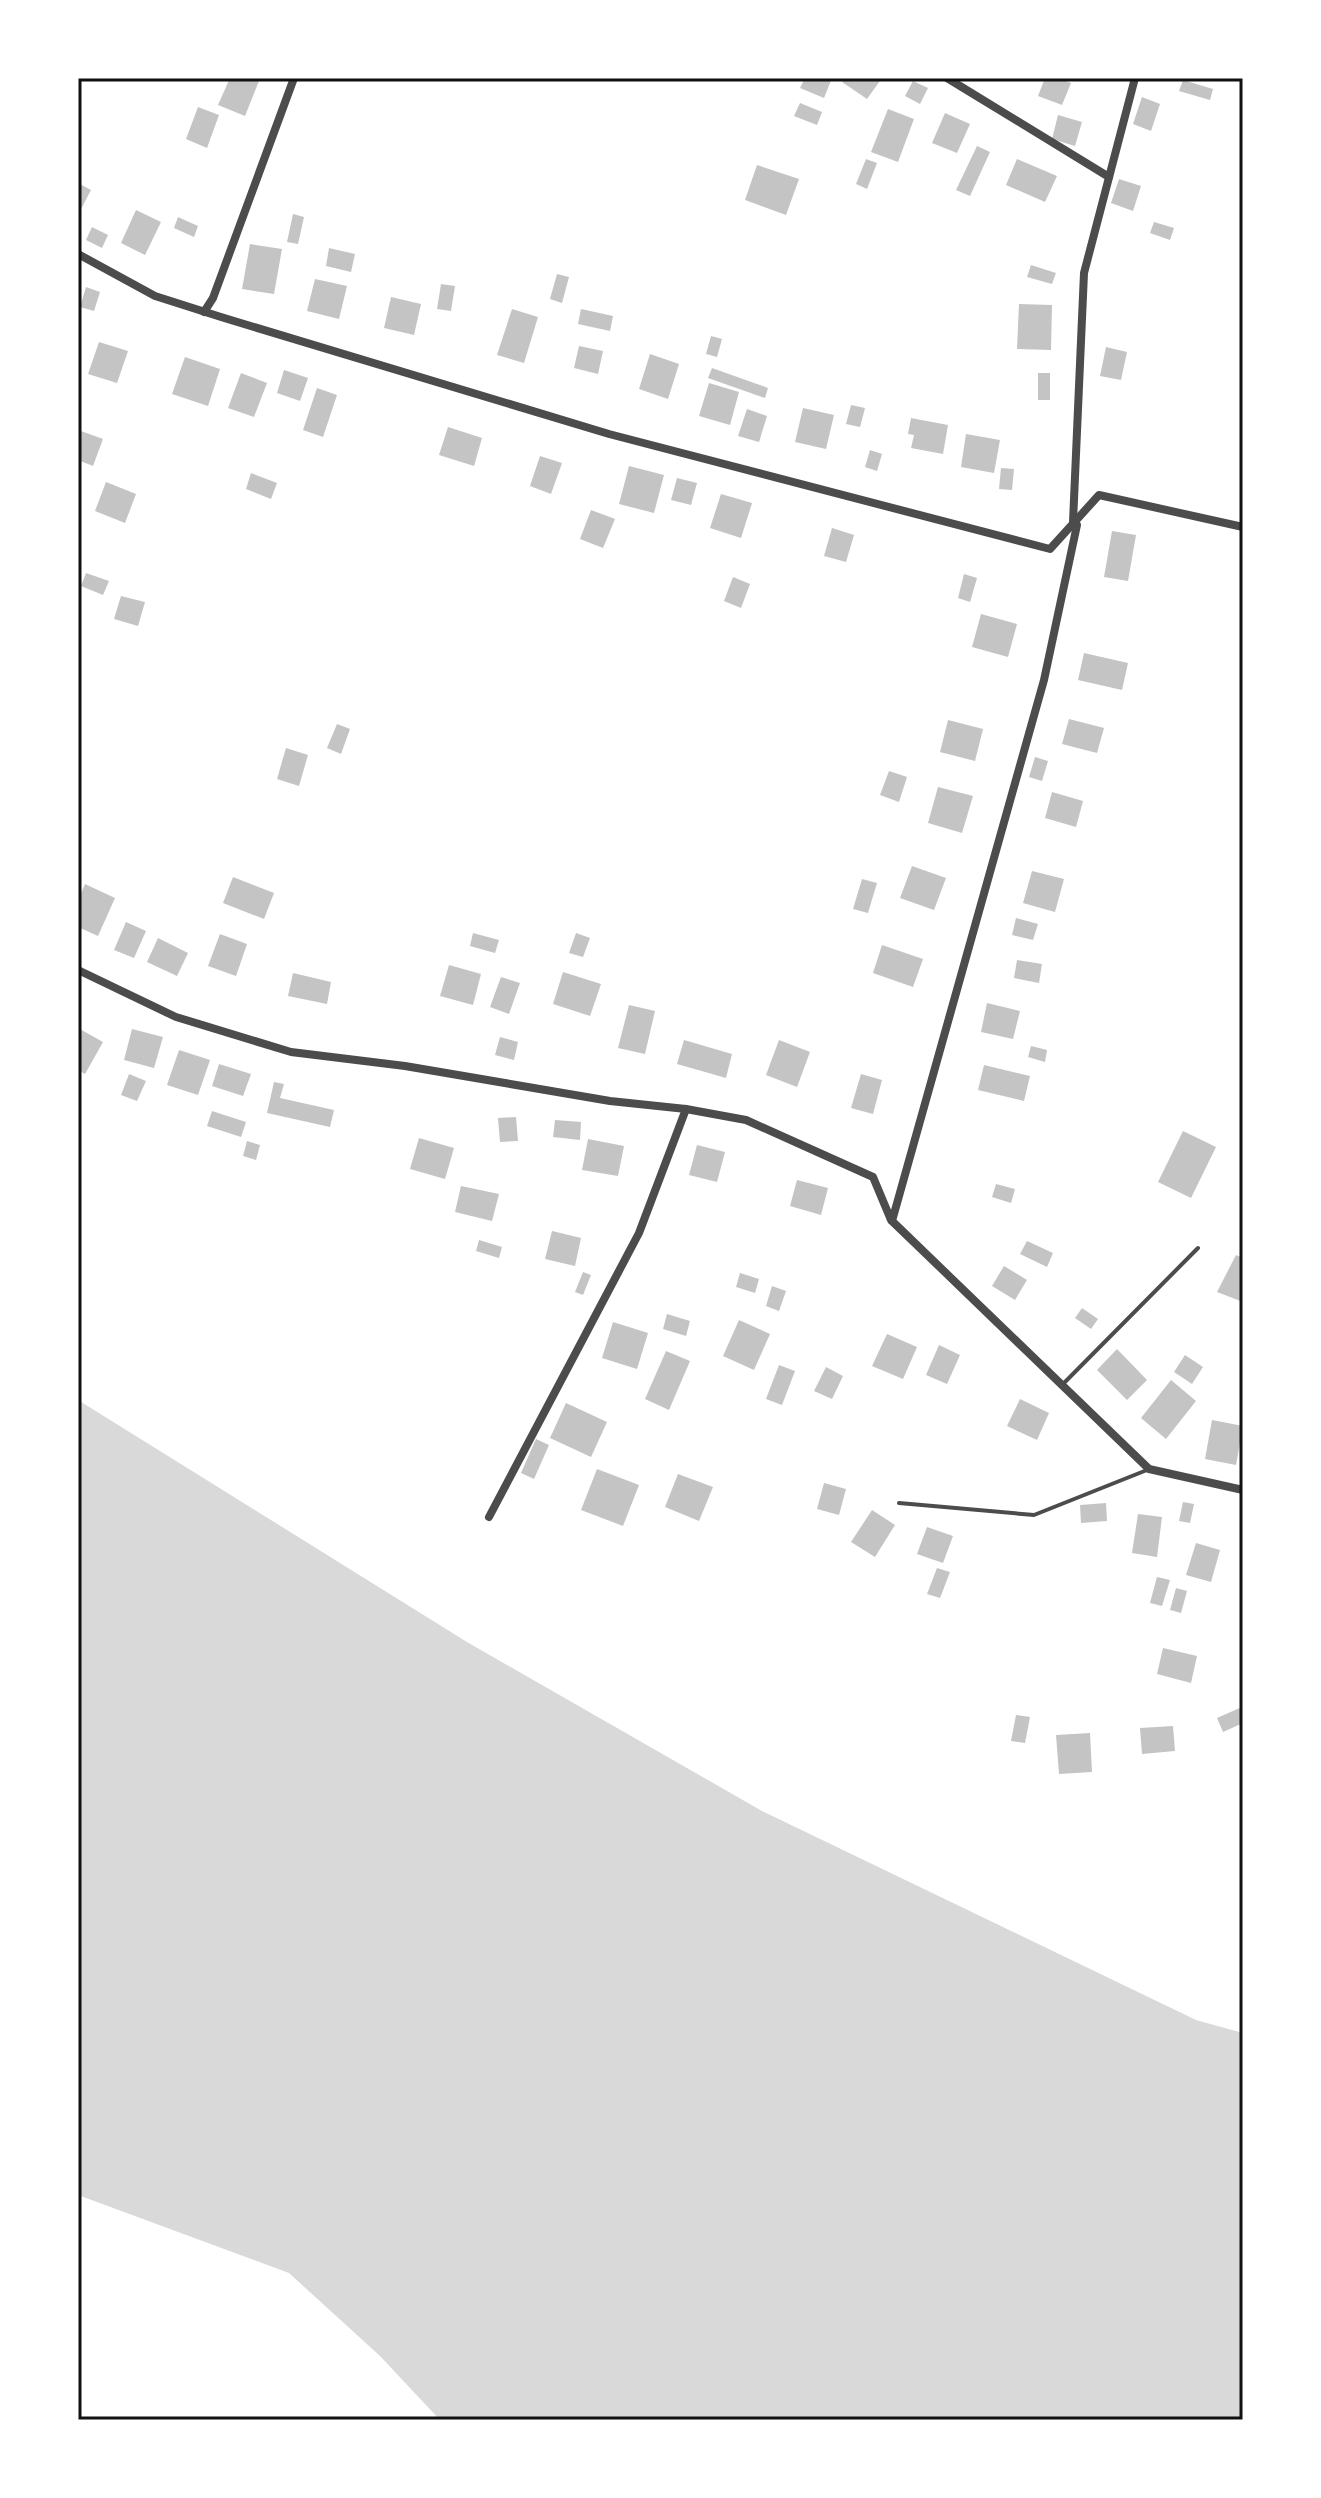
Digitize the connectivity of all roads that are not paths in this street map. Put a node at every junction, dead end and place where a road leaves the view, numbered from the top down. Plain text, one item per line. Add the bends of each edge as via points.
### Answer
1 (294, 78) edge
2 (947, 78) edge
3 (1135, 78) edge
4 (1109, 177) junction
5 (78, 254) edge
6 (204, 312) junction
7 (1073, 522) junction
8 (1243, 527) edge
9 (78, 970) edge
10 (686, 1109) junction
11 (892, 1221) junction
12 (1198, 1248) dead end
13 (1062, 1385) junction
14 (1149, 1469) junction
15 (1243, 1490) edge
16 (899, 1503) dead end
17 (489, 1517) dead end

1 - 6 street
2 - 4 street
3 - 4 street
4 - 7 street via 1084,273
5 - 6 street via 155,296
6 - 7 street via 609,434 1050,549
7 - 8 street via 1099,495
7 - 11 street via 1077,525 1044,680
9 - 10 street via 176,1017 291,1052
10 - 11 street via 746,1120 873,1177
10 - 17 street via 639,1233
11 - 13 street
12 - 13 lane
13 - 14 street
14 - 15 street
14 - 16 lane via 1034,1515

